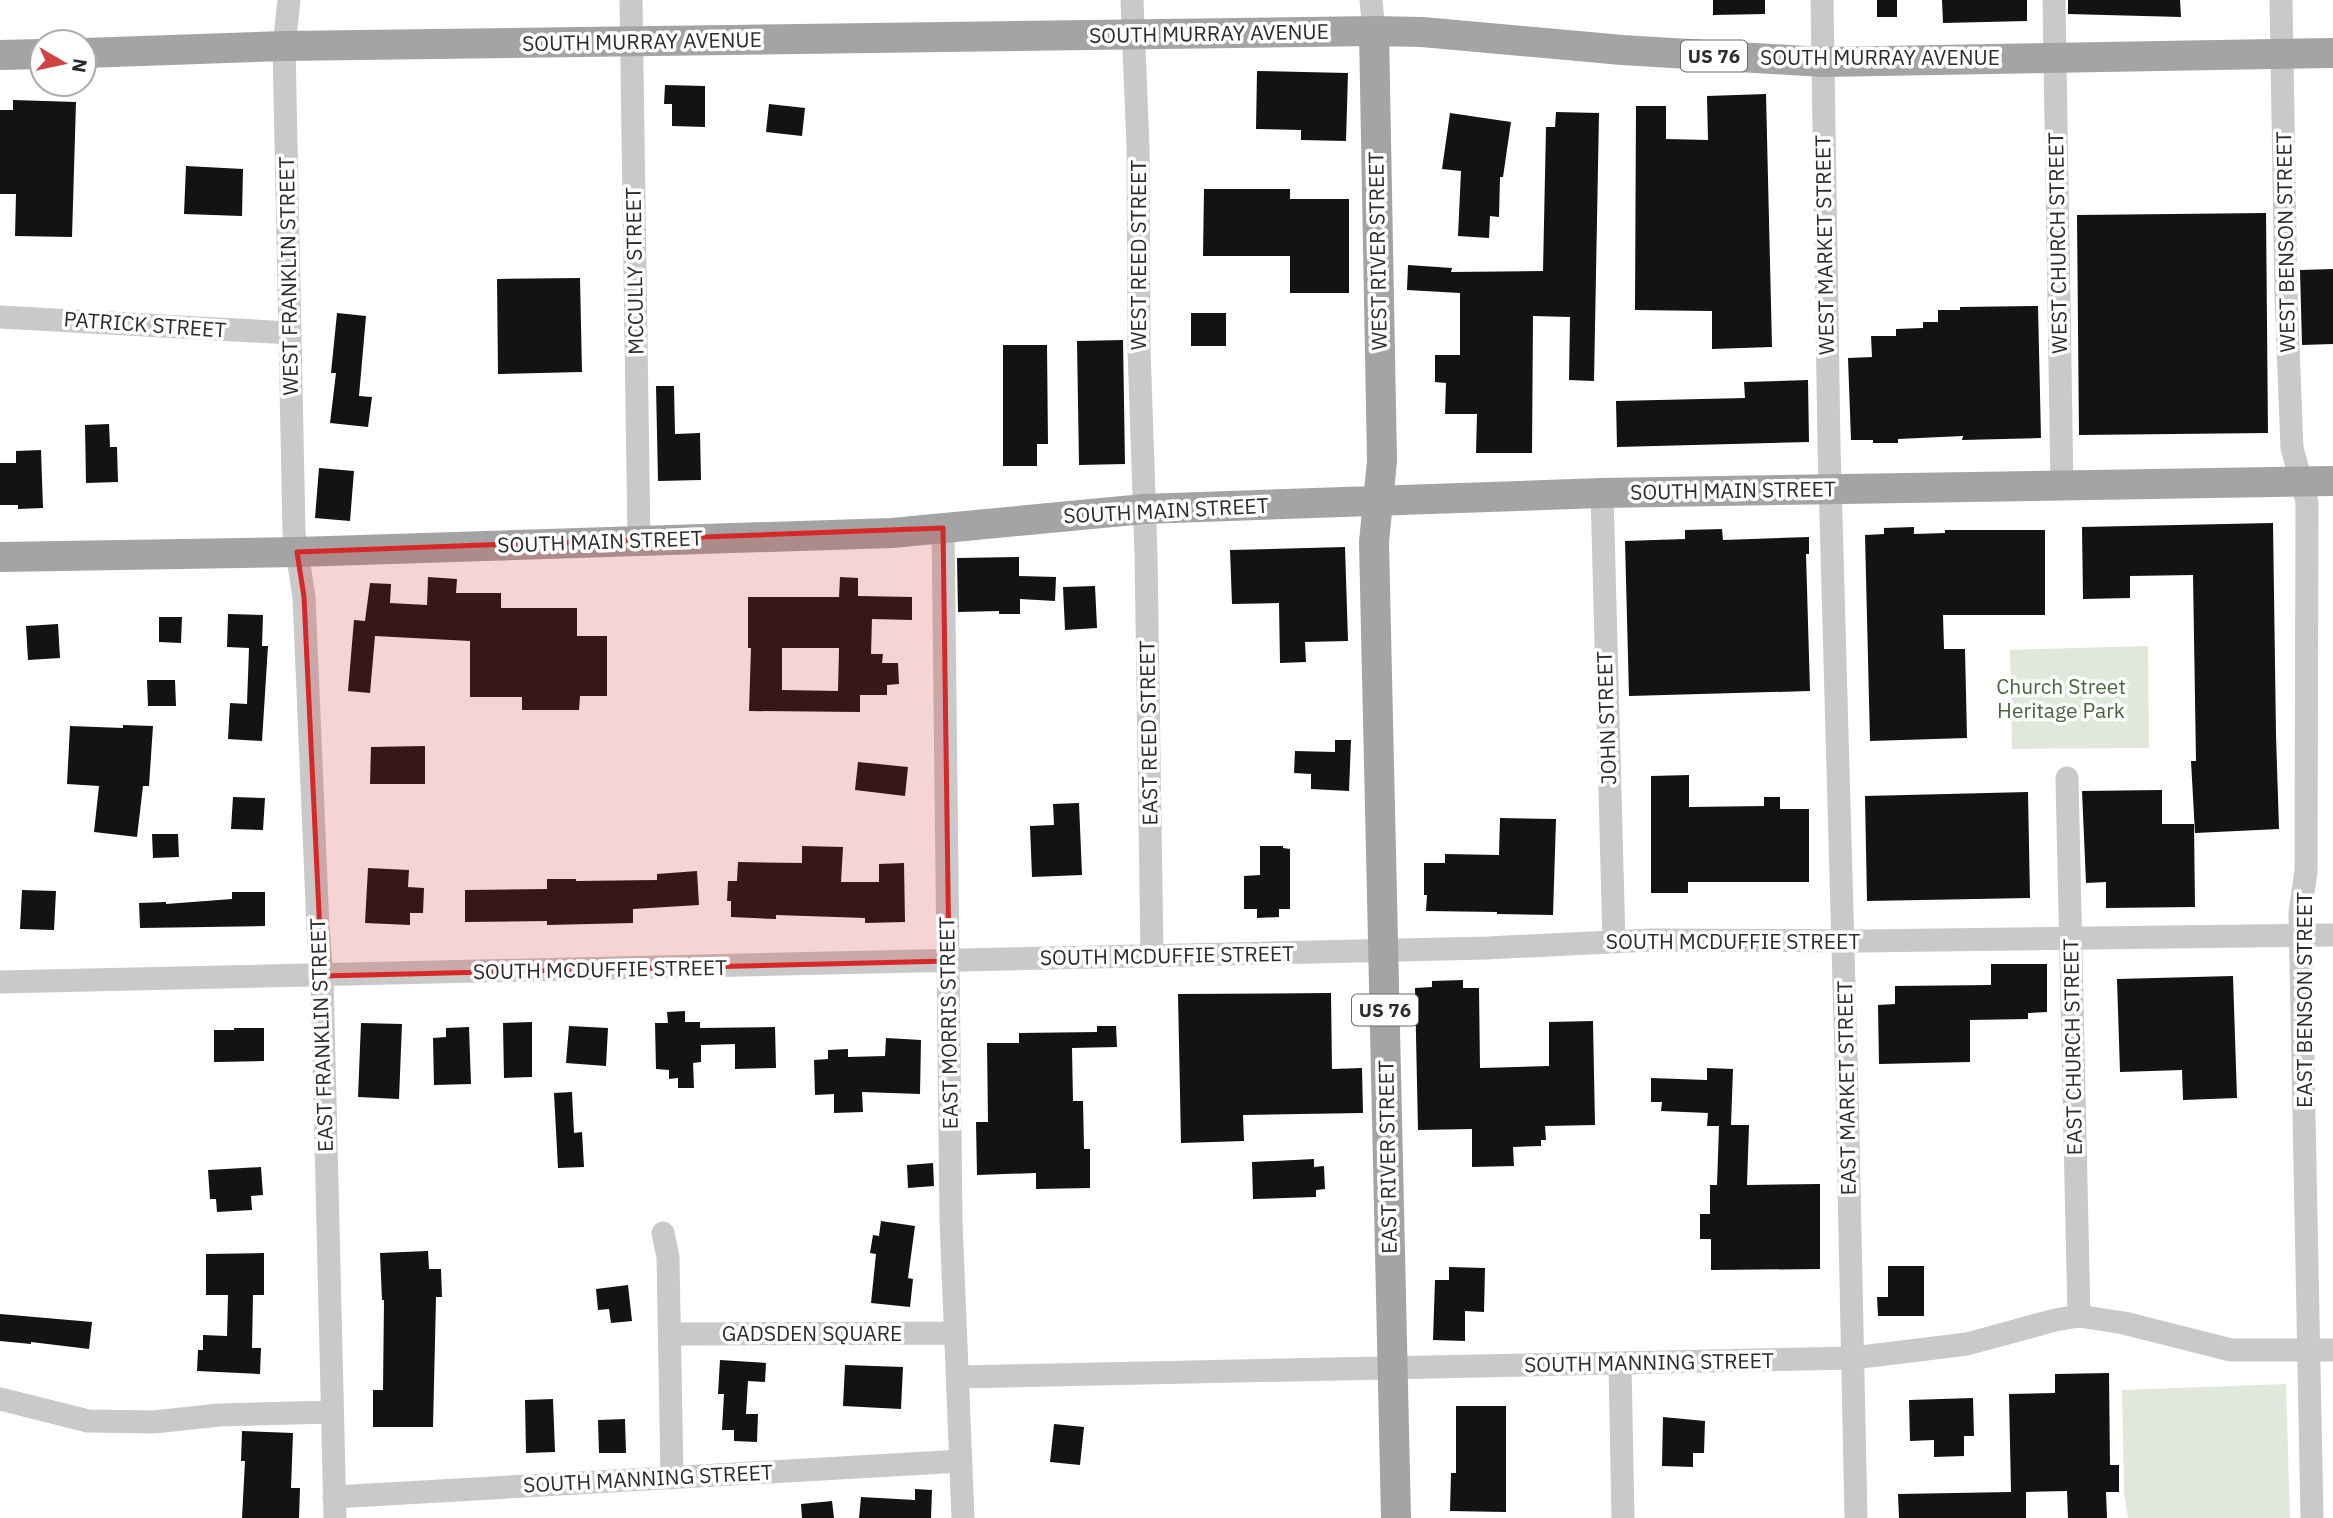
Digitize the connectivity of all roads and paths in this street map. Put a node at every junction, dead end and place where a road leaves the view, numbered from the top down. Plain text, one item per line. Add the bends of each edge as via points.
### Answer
1 (289, 0) edge
2 (631, 0) edge
3 (1132, 0) edge
4 (1371, 0) edge
5 (1822, 0) edge
6 (2054, 0) edge
7 (2281, 0) edge
8 (1374, 31) junction
9 (1134, 36) junction
10 (631, 42) junction
11 (284, 46) junction
12 (98, 53) edge
13 (2333, 53) edge
14 (28, 54) edge
15 (2283, 54) junction
16 (0, 55) edge
17 (2055, 57) junction
18 (1823, 62) junction
19 (0, 317) edge
20 (290, 334) junction
21 (2333, 481) edge
22 (2302, 483) junction
23 (2062, 486) junction
24 (1830, 489) junction
25 (1602, 493) junction
26 (1377, 501) junction
27 (1144, 509) junction
28 (943, 528) junction
29 (639, 541) junction
30 (297, 552) junction
31 (0, 557) edge
32 (2067, 778) dead end
33 (2333, 935) edge
34 (2301, 936) junction
35 (2071, 939) junction
36 (1843, 941) junction
37 (1615, 942) junction
38 (1383, 951) junction
39 (1152, 956) junction
40 (948, 961) junction
41 (322, 976) junction
42 (0, 982) edge
43 (663, 1233) dead end
44 (2079, 1316) junction
45 (955, 1333) junction
46 (670, 1334) junction
47 (2322, 1350) edge
48 (1853, 1358) junction
49 (1620, 1364) junction
50 (1393, 1367) junction
51 (958, 1377) junction
52 (0, 1399) edge
53 (332, 1412) junction
54 (961, 1461) junction
55 (672, 1478) junction
56 (335, 1508) edge
57 (963, 1518) edge
58 (1396, 1518) edge
59 (1623, 1518) edge
60 (1856, 1518) edge
61 (2312, 1518) edge

1 - 11 street, WEST FRANKLIN STREET
2 - 10 street, MCCULLY STREET
3 - 9 street, WEST REED STREET
4 - 8 street, WEST RIVER STREET
5 - 18 street, WEST MARKET STREET
6 - 17 street, WEST CHURCH STREET
7 - 15 street, WEST BENSON STREET
8 - 9 main road, SOUTH MURRAY AVENUE
8 - 18 main road, SOUTH MURRAY AVENUE / US 76
8 - 26 main road, WEST RIVER STREET / US 76 via 1382,461
9 - 10 main road, SOUTH MURRAY AVENUE
9 - 27 street, WEST REED STREET
10 - 11 main road, SOUTH MURRAY AVENUE
10 - 29 street, MCCULLY STREET
11 - 12 main road, SOUTH MURRAY AVENUE
11 - 20 street, WEST FRANKLIN STREET
13 - 15 main road, SOUTH MURRAY AVENUE / US 76
14 - 16 main road
15 - 17 main road, SOUTH MURRAY AVENUE / US 76
15 - 22 street, WEST BENSON STREET via 2292,448
17 - 18 main road, SOUTH MURRAY AVENUE / US 76
17 - 23 street, WEST CHURCH STREET
18 - 24 street, WEST MARKET STREET
19 - 20 street, PATRICK STREET
20 - 30 street, WEST FRANKLIN STREET
21 - 22 main road, SOUTH MAIN STREET
22 - 23 main road, SOUTH MAIN STREET
22 - 34 street, EAST BENSON STREET via 2307,502 2306,871
23 - 24 main road, SOUTH MAIN STREET
24 - 25 main road, SOUTH MAIN STREET
24 - 36 street, EAST MARKET STREET
25 - 26 main road, SOUTH MAIN STREET
25 - 37 street, JOHN STREET
26 - 27 main road, SOUTH MAIN STREET
26 - 38 main road, EAST RIVER STREET / US 76 via 1374,542
27 - 28 main road, SOUTH MAIN STREET
27 - 39 street, EAST REED STREET
28 - 29 main road, SOUTH MAIN STREET
28 - 40 street, EAST MORRIS STREET
29 - 30 main road, SOUTH MAIN STREET
30 - 31 main road, SOUTH MAIN STREET
30 - 41 street, EAST FRANKLIN STREET via 304,597
32 - 35 street, EAST CHURCH STREET
33 - 34 street, SOUTH MCDUFFIE STREET
34 - 35 street, SOUTH MCDUFFIE STREET
34 - 47 street, EAST BENSON STREET
35 - 36 street, SOUTH MCDUFFIE STREET
35 - 44 street, EAST CHURCH STREET
36 - 37 street, SOUTH MCDUFFIE STREET
36 - 48 street, EAST MARKET STREET
37 - 38 street, SOUTH MCDUFFIE STREET
38 - 39 street, SOUTH MCDUFFIE STREET
38 - 50 main road, EAST RIVER STREET / US 76
39 - 40 street, SOUTH MCDUFFIE STREET
40 - 41 street, SOUTH MCDUFFIE STREET
40 - 45 street, EAST MORRIS STREET
41 - 42 street, SOUTH MCDUFFIE STREET
41 - 53 street, EAST FRANKLIN STREET
43 - 46 street
44 - 47 street, SOUTH MANNING STREET via 2231,1350
44 - 48 street, SOUTH MANNING STREET via 1967,1344
45 - 46 street, GADSDEN SQUARE
45 - 51 street, EAST MORRIS STREET
46 - 55 street
47 - 61 street, EAST BENSON STREET via 2309,1401
48 - 49 street, SOUTH MANNING STREET
48 - 60 street, EAST MARKET STREET
49 - 50 street, SOUTH MANNING STREET
49 - 59 street
50 - 51 street, SOUTH MANNING STREET
50 - 58 main road, EAST RIVER STREET / US 76
51 - 54 street, EAST MORRIS STREET
52 - 53 street via 88,1421
53 - 56 street, EAST FRANKLIN STREET
54 - 55 street, SOUTH MANNING STREET
54 - 57 street, EAST MORRIS STREET
55 - 56 street, SOUTH MANNING STREET

